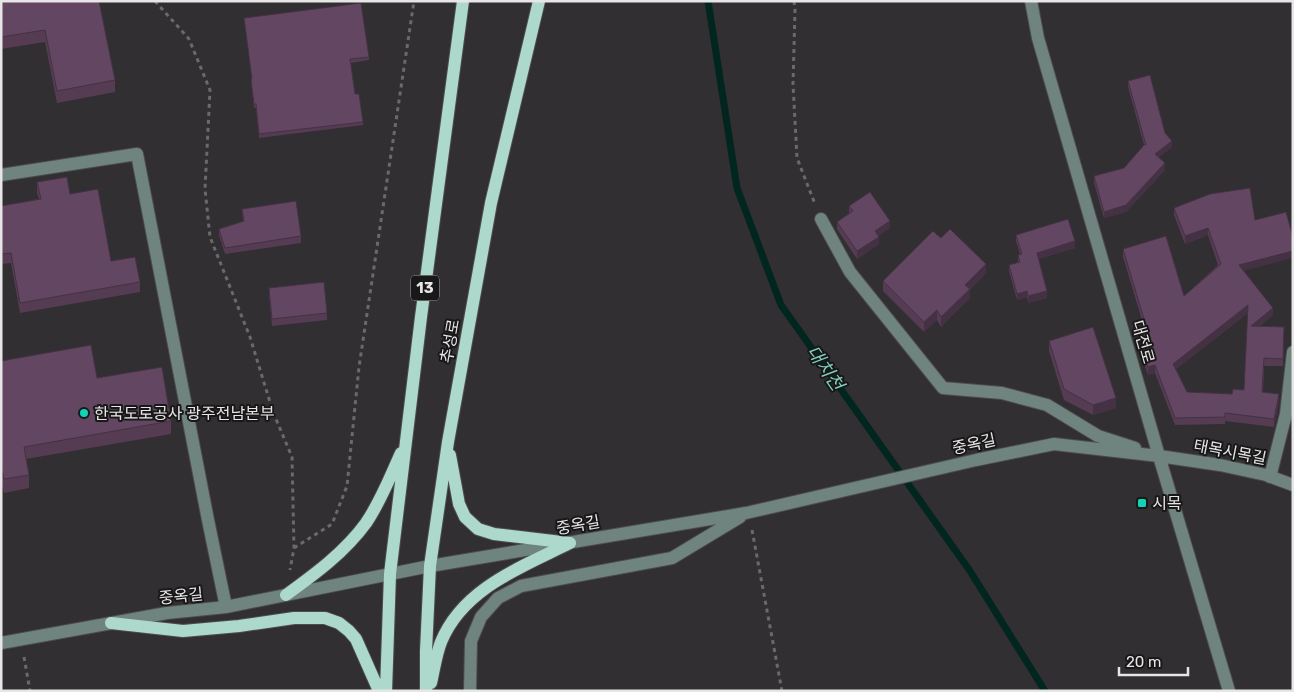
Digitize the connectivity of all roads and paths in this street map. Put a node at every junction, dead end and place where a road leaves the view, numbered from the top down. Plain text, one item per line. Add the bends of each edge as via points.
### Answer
1 (155, 1) edge
2 (414, 1) edge
3 (463, 1) edge
4 (539, 1) edge
5 (794, 1) edge
6 (1032, 1) edge
7 (1, 175) edge
8 (821, 219) joint
9 (1293, 352) edge
10 (407, 440) junction
11 (448, 442) junction
12 (1159, 456) junction
13 (1270, 477) junction
14 (1293, 485) edge
15 (746, 513) junction
16 (570, 543) junction
17 (294, 548) junction
18 (430, 566) junction
19 (390, 574) junction
20 (286, 595) junction
21 (226, 607) junction
22 (111, 623) junction
23 (21, 639) junction
24 (1, 642) edge
25 (30, 691) edge
26 (379, 691) edge
27 (386, 691) edge
28 (428, 691) edge
29 (470, 691) edge
30 (782, 691) edge
31 (1230, 691) edge

1 - 17 path via 189,39 210,90 204,189 210,237 250,337 272,412 292,457
2 - 17 path via 359,367 346,486 332,524
3 - 10 main road, 추성로 / 13
4 - 11 main road, 추성로 via 491,203
5 - 8 path via 793,84 797,158
6 - 12 street, 대전로 via 1038,38
7 - 21 street via 137,154
8 - 12 street via 850,272 943,388 1002,393 1047,405 1098,436
9 - 13 street via 1286,414
10 - 19 main road, 추성로 / 13
10 - 20 main road via 366,523 324,567
11 - 16 main road via 459,504 465,518 494,534
11 - 18 main road, 추성로
12 - 13 street, 태목시목길
12 - 15 street, 중옥길 via 1054,444
12 - 31 street, 대전로
13 - 14 street, 태목시목길
15 - 16 street, 중옥길
15 - 29 street via 672,558 521,586 498,598 481,617 471,641
15 - 30 path via 754,534
16 - 18 street, 중옥길
16 - 28 main road via 496,580 461,610 440,643
17 - 20 path
18 - 19 street, 중옥길
18 - 28 main road, 추성로 via 426,651
19 - 20 street, 중옥길
19 - 27 main road, 추성로 / 13
20 - 21 street, 중옥길
21 - 22 street, 중옥길
22 - 23 street, 중옥길
22 - 26 main road via 184,631 294,618 325,618 339,622 356,639
23 - 24 street, 중옥길
23 - 25 path

